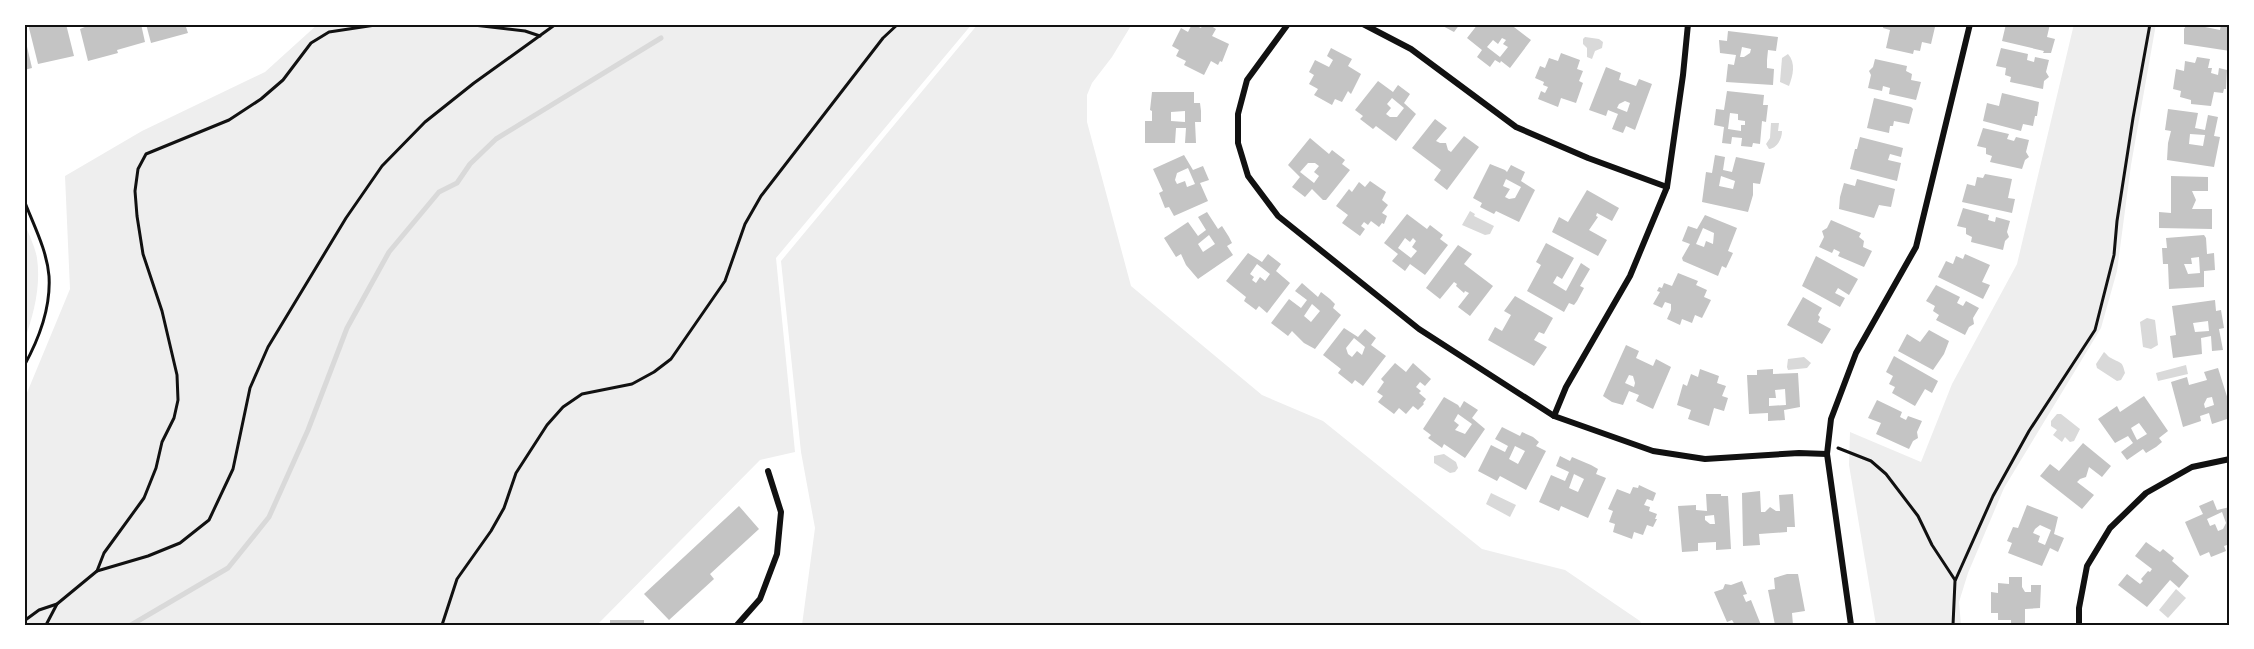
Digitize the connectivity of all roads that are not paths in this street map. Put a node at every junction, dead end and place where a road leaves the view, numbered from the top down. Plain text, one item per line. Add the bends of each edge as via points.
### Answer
1 (1288, 24) edge
2 (1363, 24) edge
3 (1688, 24) edge
4 (1970, 24) edge
5 (1667, 187) junction
6 (1554, 416) junction
7 (1827, 454) junction
8 (2230, 459) edge
9 (768, 471) dead end
10 (737, 625) edge
11 (1851, 625) edge
12 (2079, 625) edge

1 - 6 street via 1247,80 1238,114 1238,143 1248,177 1278,216 1419,329
2 - 5 street via 1411,49 1516,128
3 - 5 street
4 - 7 street via 1916,247 1856,353 1831,419
5 - 6 street via 1630,276 1566,387
6 - 7 street via 1653,451 1705,459
7 - 11 street
8 - 12 street via 2192,467 2146,493 2110,528 2087,566
9 - 10 street via 781,512 777,554 760,599

